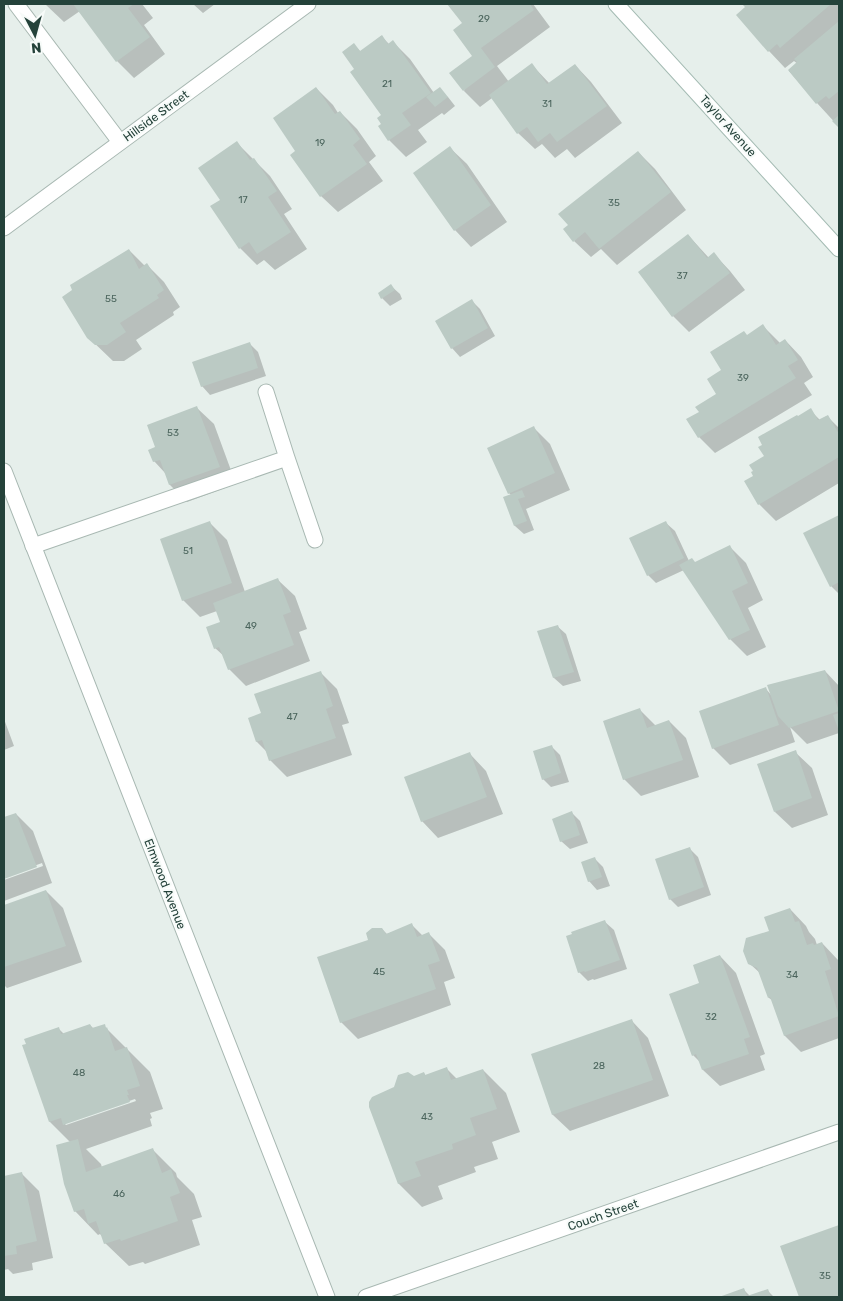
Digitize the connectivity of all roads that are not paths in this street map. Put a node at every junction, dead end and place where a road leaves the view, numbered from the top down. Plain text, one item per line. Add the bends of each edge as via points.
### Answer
1 (16, 4) edge
2 (308, 4) edge
3 (616, 4) edge
4 (120, 142) junction
5 (4, 228) edge
6 (839, 247) edge
7 (266, 392) dead end
8 (287, 458) junction
9 (4, 470) edge
10 (315, 540) dead end
11 (33, 546) junction
12 (839, 1132) edge
13 (327, 1297) edge
14 (366, 1297) edge

1 - 4 street
2 - 4 street, Hillside Street
3 - 6 street, Taylor Avenue
4 - 5 street, Hillside Street
7 - 8 street
8 - 10 street
8 - 11 street
9 - 11 street, Elmwood Avenue
11 - 13 street, Elmwood Avenue
12 - 14 street, Couch Street

